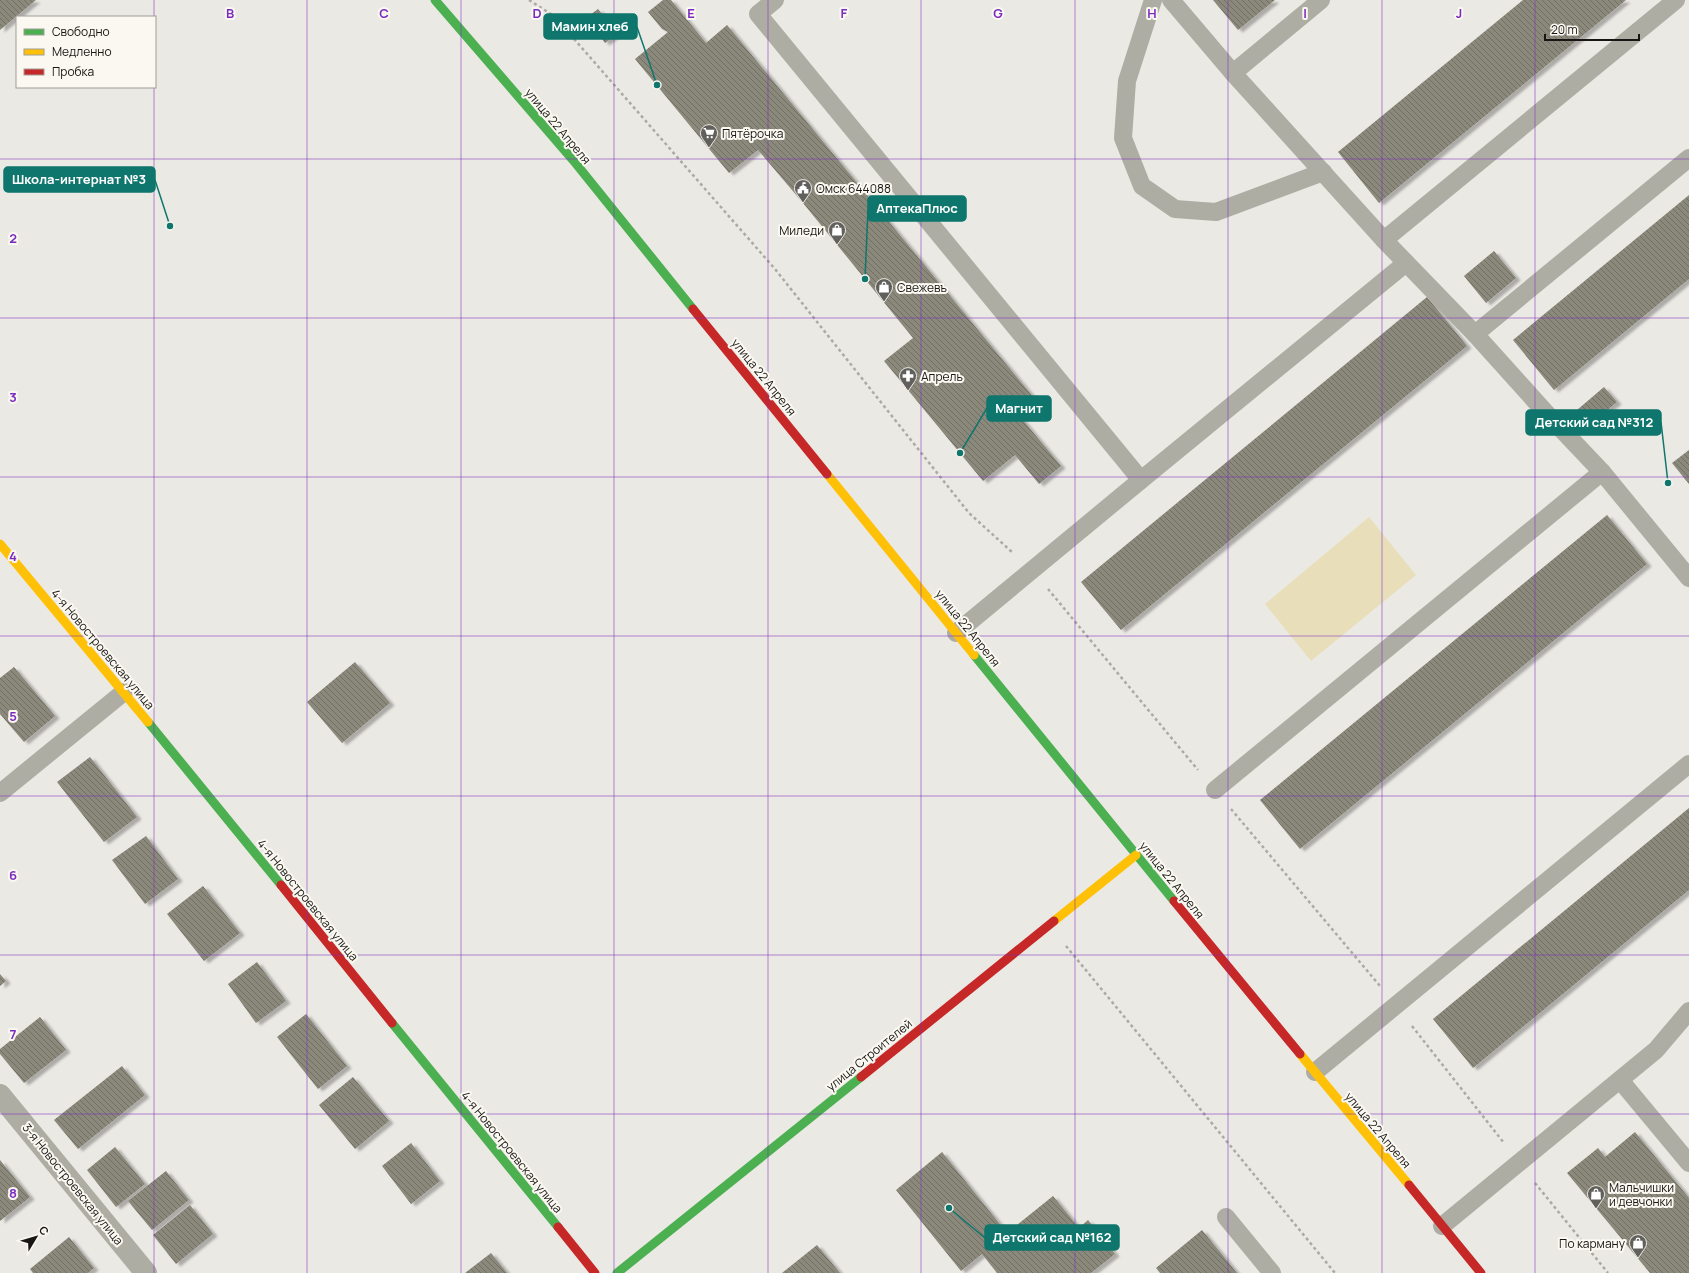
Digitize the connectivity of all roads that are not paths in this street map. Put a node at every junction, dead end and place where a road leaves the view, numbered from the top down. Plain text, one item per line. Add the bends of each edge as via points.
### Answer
1 (435, 0) edge
2 (775, 0) edge
3 (1153, 0) edge
4 (1171, 0) edge
5 (1322, 0) edge
6 (1676, 0) edge
7 (1233, 73) junction
8 (1689, 158) edge
9 (1323, 172) junction
10 (1384, 240) junction
11 (1406, 263) junction
12 (1476, 334) junction
13 (1602, 472) junction
14 (1141, 480) junction
15 (0, 544) edge
16 (1689, 578) edge
17 (956, 633) junction
18 (124, 692) junction
19 (1689, 764) edge
20 (1215, 790) road end
21 (0, 793) edge
22 (1136, 855) junction
23 (1689, 1011) edge
24 (1315, 1072) junction
25 (1620, 1080) junction
26 (0, 1095) edge
27 (1689, 1163) edge
28 (1226, 1217) dead end
29 (1442, 1226) junction
30 (146, 1273) edge
31 (595, 1273) edge
32 (617, 1273) edge
33 (1272, 1273) edge
34 (1481, 1273) edge

1 - 17 main road, улица 22 Апреля via 572,160
2 - 14 lane via 758,14
3 - 9 lane via 1127,81 1123,138 1142,186 1175,209 1216,212
4 - 7 lane
5 - 7 lane
6 - 10 lane
7 - 9 lane
8 - 12 lane
9 - 10 lane
10 - 11 lane
11 - 12 lane
11 - 14 lane
12 - 13 lane
13 - 16 lane
13 - 20 lane
14 - 17 lane
15 - 18 main road, 4-я Новостроевская улица
17 - 22 main road, улица 22 Апреля
18 - 21 lane
18 - 31 main road, 4-я Новостроевская улица
19 - 24 lane
22 - 24 main road, улица 22 Апреля
22 - 32 main road, улица Строителей
23 - 25 lane via 1656,1050
24 - 29 main road, улица 22 Апреля
25 - 27 lane
25 - 29 lane
26 - 30 street, 3-я Новостроевская улица
28 - 33 lane
29 - 34 main road, улица 22 Апреля

